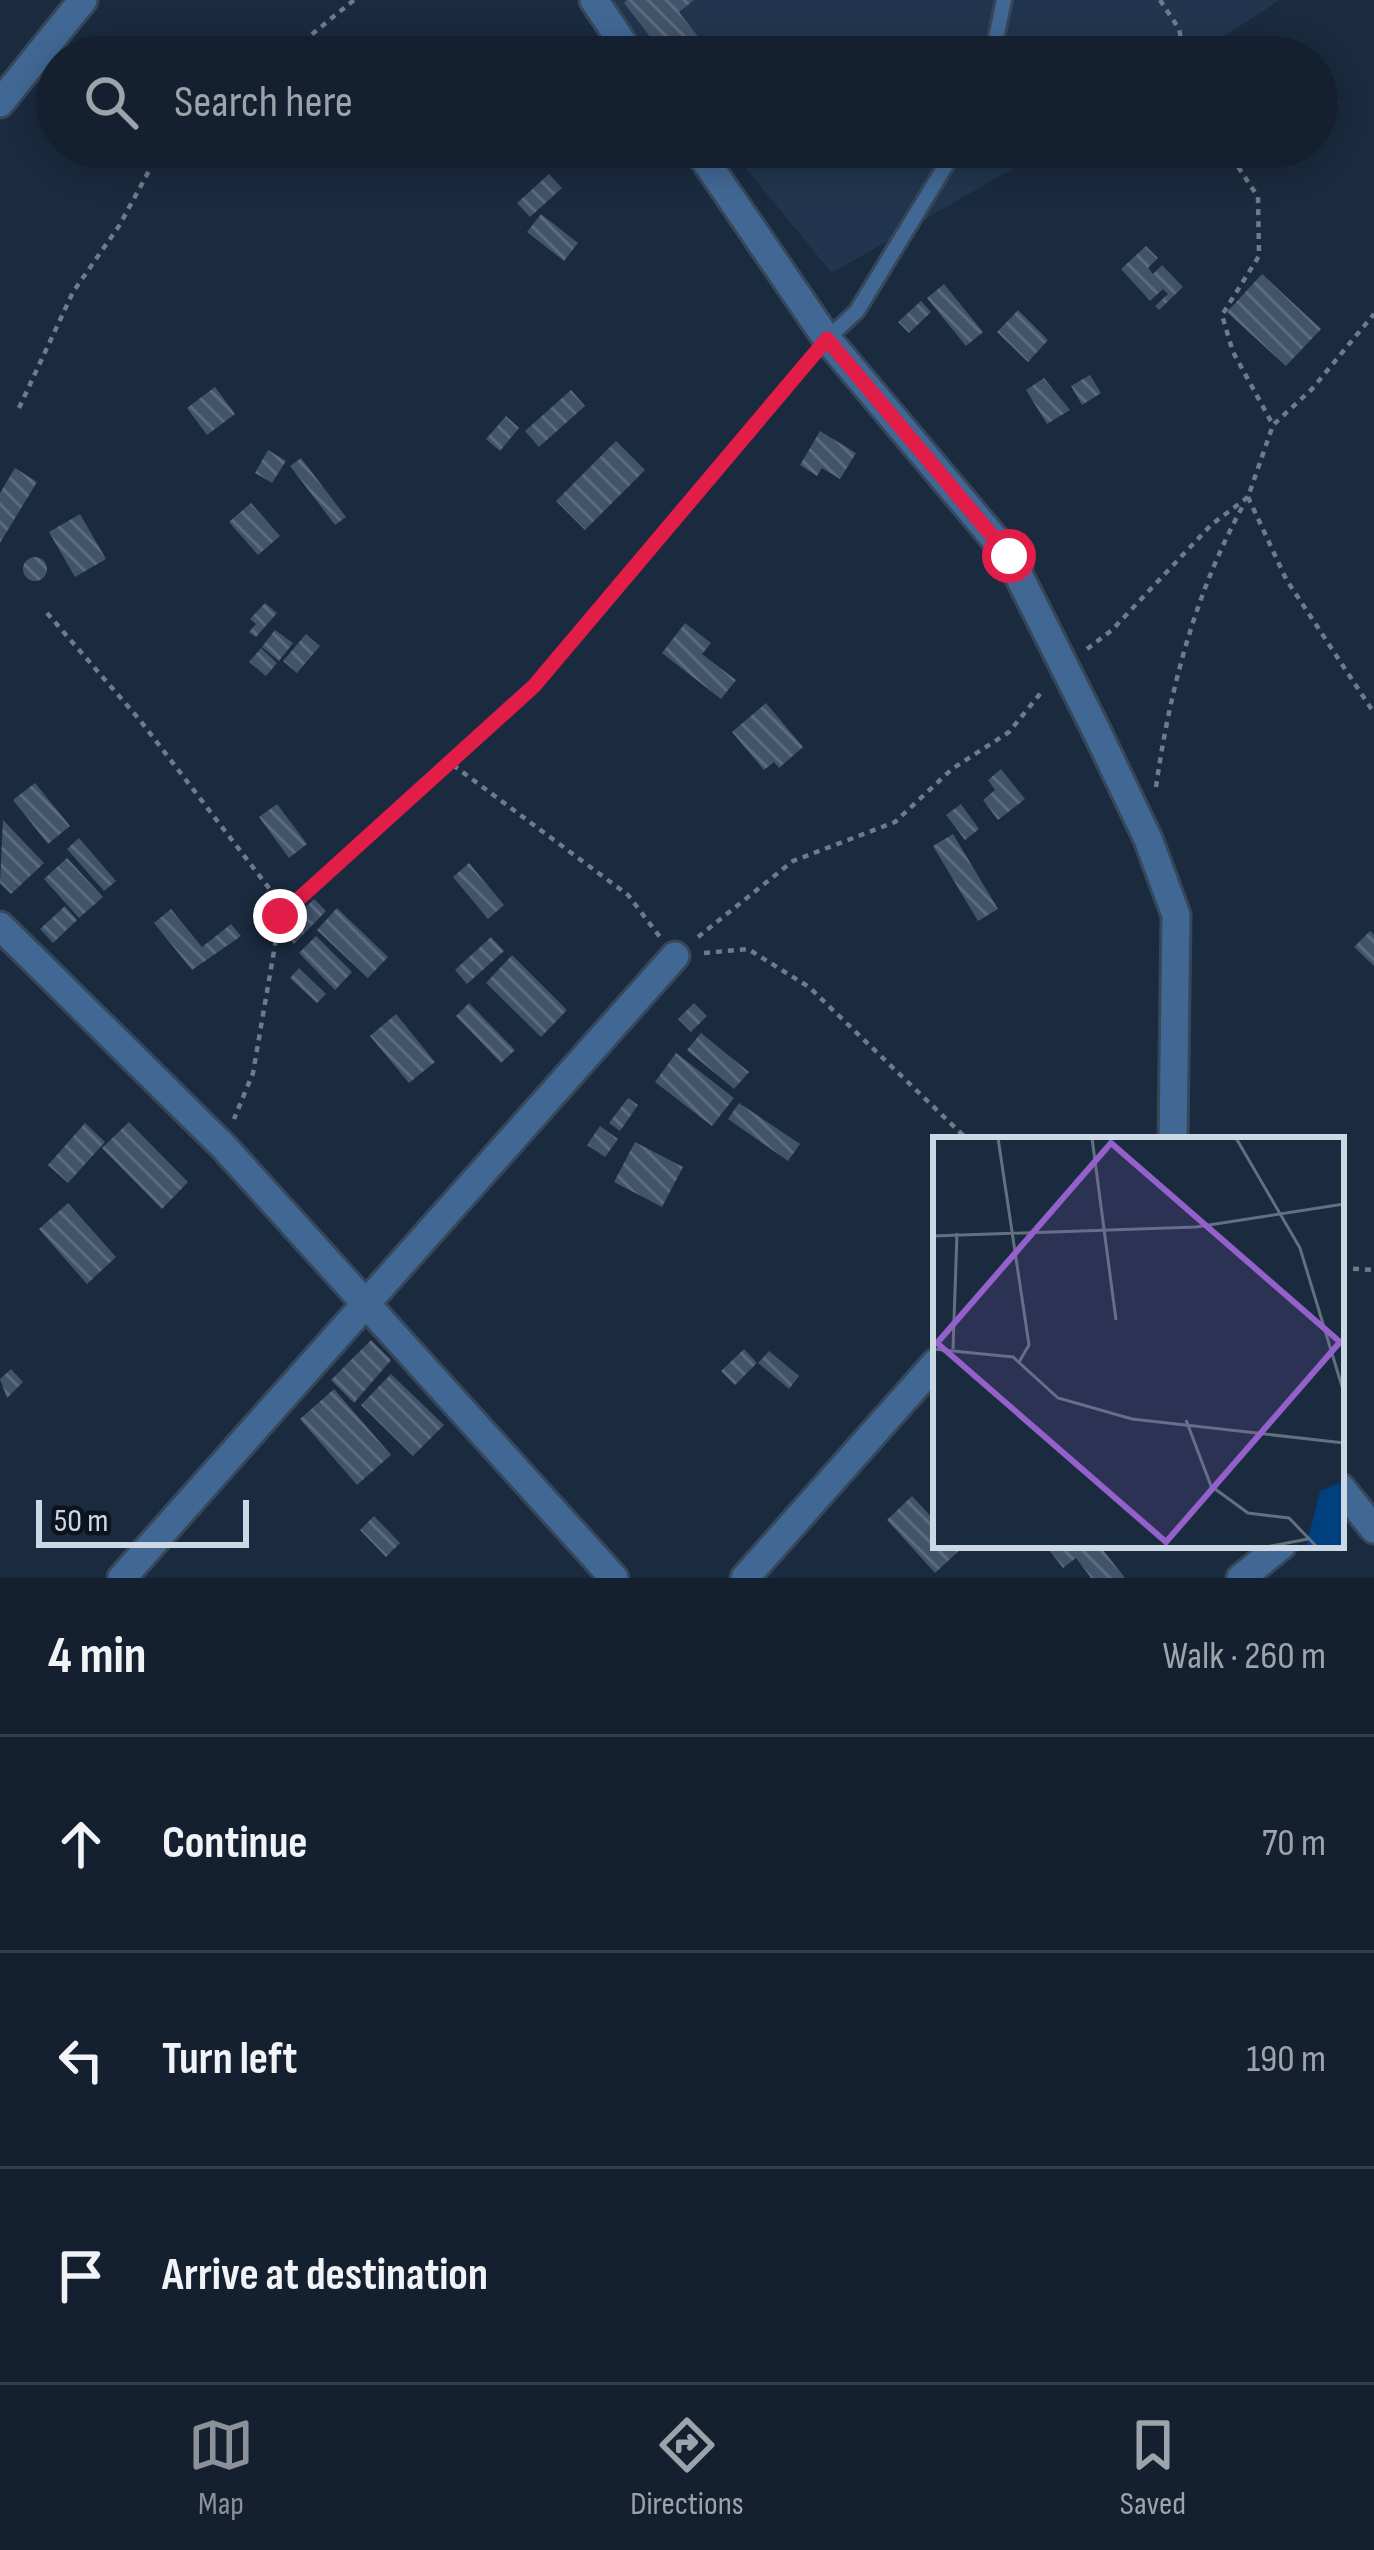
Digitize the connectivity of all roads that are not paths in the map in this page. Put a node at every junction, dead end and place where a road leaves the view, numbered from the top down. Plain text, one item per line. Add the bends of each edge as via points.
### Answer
1 (83, 0) edge
2 (594, 0) edge
3 (1004, 0) edge
4 (54, 36) edge
5 (618, 36) edge
6 (996, 36) edge
7 (36, 58) edge
8 (0, 103) edge
9 (710, 168) edge
10 (944, 168) edge
11 (827, 339) junction
12 (0, 926) edge
13 (675, 956) road end
14 (1173, 1137) edge
15 (364, 1306) junction
16 (933, 1366) edge
17 (1344, 1495) edge
18 (1374, 1528) edge
19 (1278, 1548) edge
20 (122, 1578) edge
21 (614, 1578) edge
22 (746, 1578) edge
23 (1241, 1578) edge

1 - 4 street
2 - 5 street
3 - 6 lane
7 - 8 street
9 - 11 street
10 - 11 lane via 857,311
11 - 14 street via 1009,556 1148,839 1176,915
12 - 15 street via 223,1146
13 - 15 street
15 - 20 street
15 - 21 street
16 - 22 street
17 - 18 street
19 - 23 street

